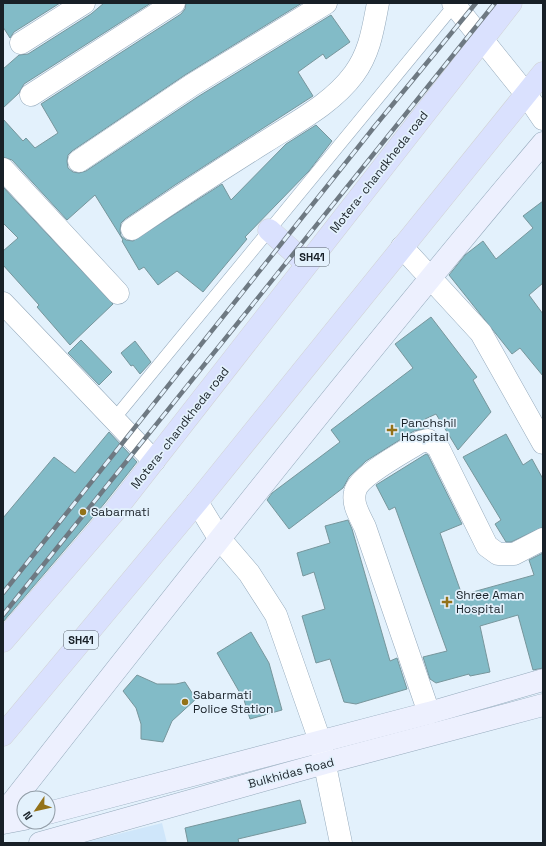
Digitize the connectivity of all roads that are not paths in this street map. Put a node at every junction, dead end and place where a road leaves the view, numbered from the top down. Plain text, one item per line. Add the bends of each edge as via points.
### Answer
1 (84, 3) edge
2 (174, 3) edge
3 (326, 3) edge
4 (378, 3) edge
5 (511, 3) edge
6 (454, 4) edge
7 (481, 40) junction
8 (21, 43) dead end
9 (543, 73) edge
10 (526, 94) junction
11 (31, 96) dead end
12 (543, 119) edge
13 (543, 143) edge
14 (79, 161) dead end
15 (3, 169) edge
16 (132, 229) dead end
17 (269, 230) junction
18 (402, 247) junction
19 (307, 264) junction
20 (429, 278) junction
21 (118, 293) dead end
22 (3, 303) edge
23 (114, 419) junction
24 (543, 443) edge
25 (154, 461) junction
26 (197, 502) junction
27 (219, 538) junction
28 (543, 538) edge
29 (3, 641) edge
30 (543, 680) edge
31 (543, 705) edge
32 (429, 713) junction
33 (3, 736) edge
34 (320, 741) junction
35 (325, 763) junction
36 (56, 811) edge
37 (3, 814) edge
38 (16, 821) edge
39 (3, 823) edge
40 (40, 843) edge
41 (341, 843) edge

1 - 8 street
2 - 11 street
3 - 14 street via 192,85
4 - 16 street via 370,46 355,73 340,91
5 - 7 main road, Motera- chandkheda road / SH41
6 - 7 street
6 - 17 lane
7 - 10 street
7 - 19 main road, Motera- chandkheda road / SH41
9 - 10 main road, SH41
10 - 12 street
10 - 18 main road, SH41
13 - 20 street
15 - 21 street
17 - 19 main road
17 - 23 lane
18 - 20 street
18 - 26 main road, SH41
19 - 25 main road, Motera- chandkheda road / SH41
20 - 24 street via 481,333
20 - 27 street
22 - 23 street
23 - 25 street
25 - 29 main road, Motera- chandkheda road / SH41 via 114,512
26 - 27 street
26 - 33 main road, SH41
27 - 34 street via 249,573 276,615
27 - 37 street
28 - 32 street via 514,554 498,554 487,546 438,447 428,440 420,442 364,478 355,491 355,505 365,527
30 - 32 street, Bulkhidas Road
31 - 35 street, Bulkhidas Road
32 - 34 street, Bulkhidas Road
34 - 35 street
34 - 36 street, Bulkhidas Road
35 - 40 street, Bulkhidas Road
35 - 41 street
38 - 39 street

